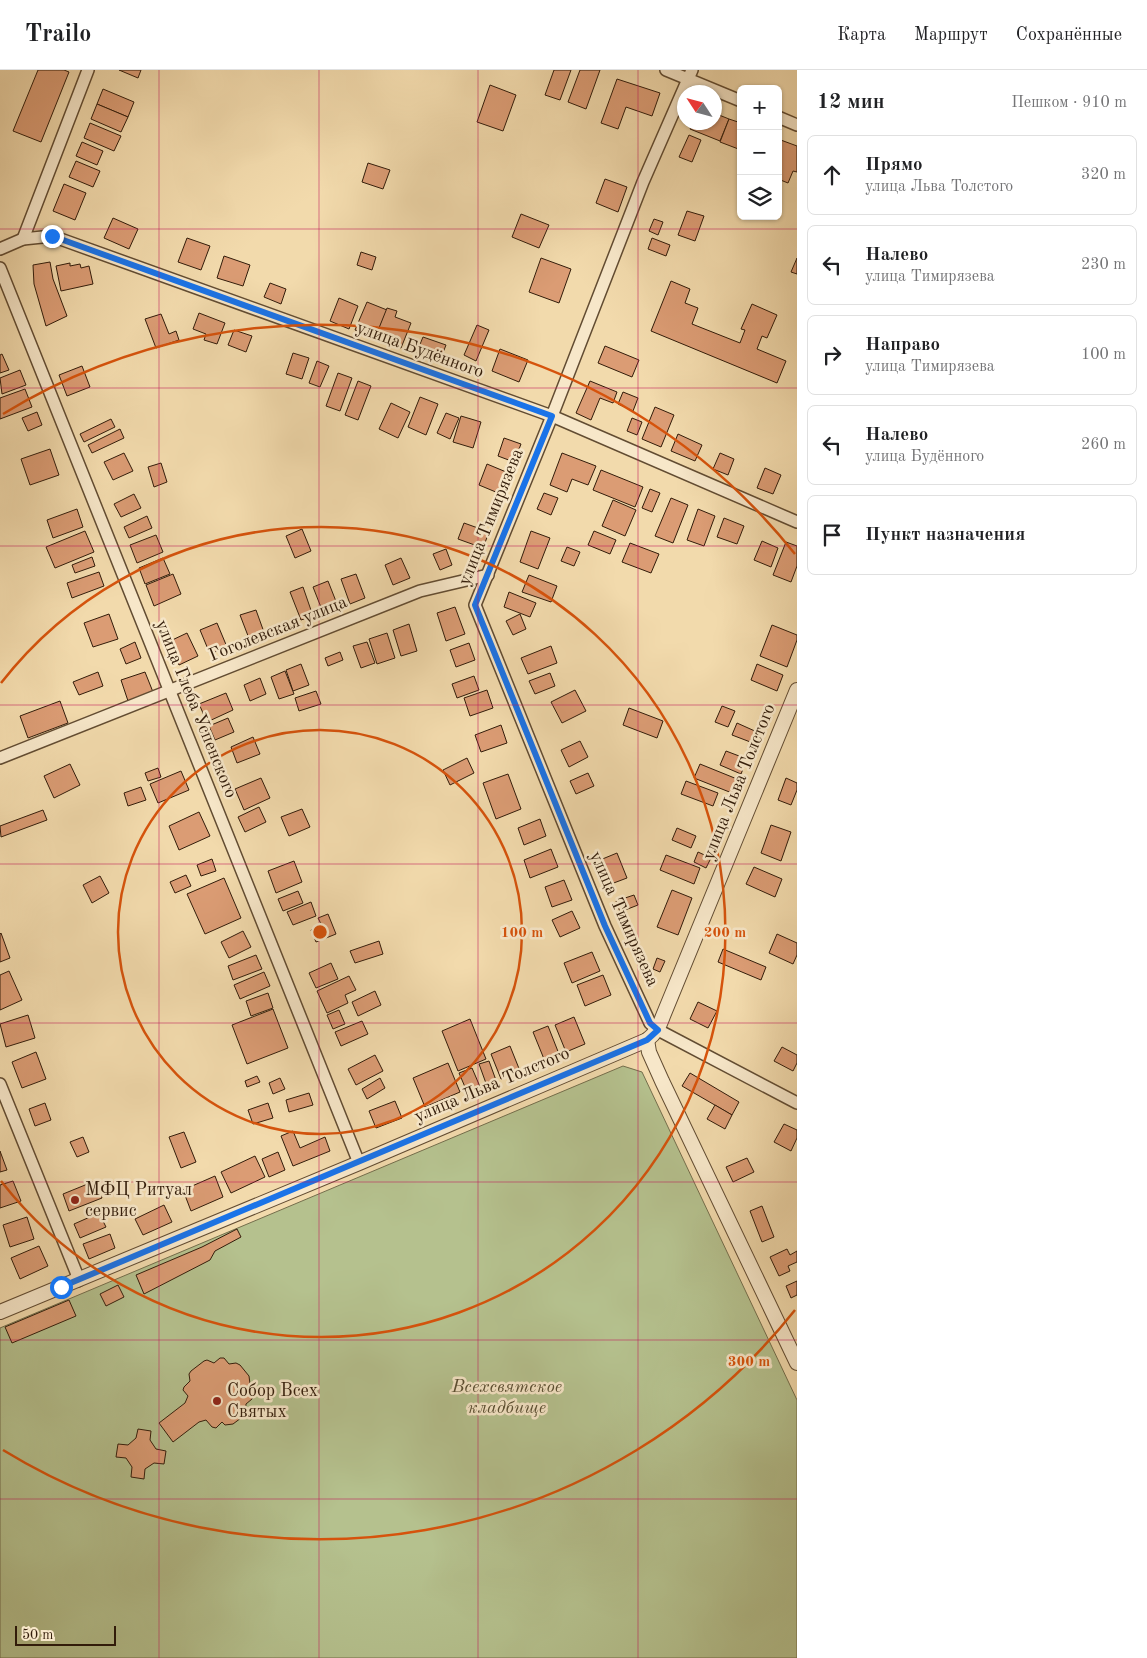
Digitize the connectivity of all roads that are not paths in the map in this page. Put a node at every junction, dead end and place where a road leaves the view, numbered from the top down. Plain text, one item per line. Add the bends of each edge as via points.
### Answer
1 (88, 70) edge
2 (666, 70) edge
3 (691, 74) edge
4 (737, 99) edge
5 (782, 119) edge
6 (797, 125) edge
7 (23, 239) junction
8 (0, 249) edge
9 (0, 268) edge
10 (552, 416) junction
11 (797, 522) edge
12 (488, 575) junction
13 (797, 690) edge
14 (170, 692) junction
15 (0, 758) edge
16 (658, 1030) junction
17 (647, 1040) junction
18 (0, 1084) edge
19 (797, 1103) edge
20 (359, 1163) junction
21 (78, 1281) junction
22 (0, 1312) edge
23 (797, 1363) edge

1 - 7 street
2 - 3 street
3 - 4 street
3 - 10 street, улица Тимирязева via 643,182
5 - 6 street
7 - 8 street, улица Будённого
7 - 10 street, улица Будённого via 52,236
9 - 14 street, улица Глеба Успенского
10 - 11 street, улица Будённого
10 - 12 street, улица Тимирязева
12 - 14 street, Гоголевская улица via 420,591
12 - 16 street, улица Тимирязева via 475,605 605,926 650,1023
13 - 16 street, улица Льва Толстого
14 - 15 street, Гоголевская улица
14 - 20 street, улица Глеба Успенского
16 - 17 street, улица Льва Толстого
16 - 19 street
17 - 20 street, улица Льва Толстого
17 - 23 street via 662,1081
18 - 21 street
20 - 21 street, улица Льва Толстого
21 - 22 street, улица Льва Толстого

